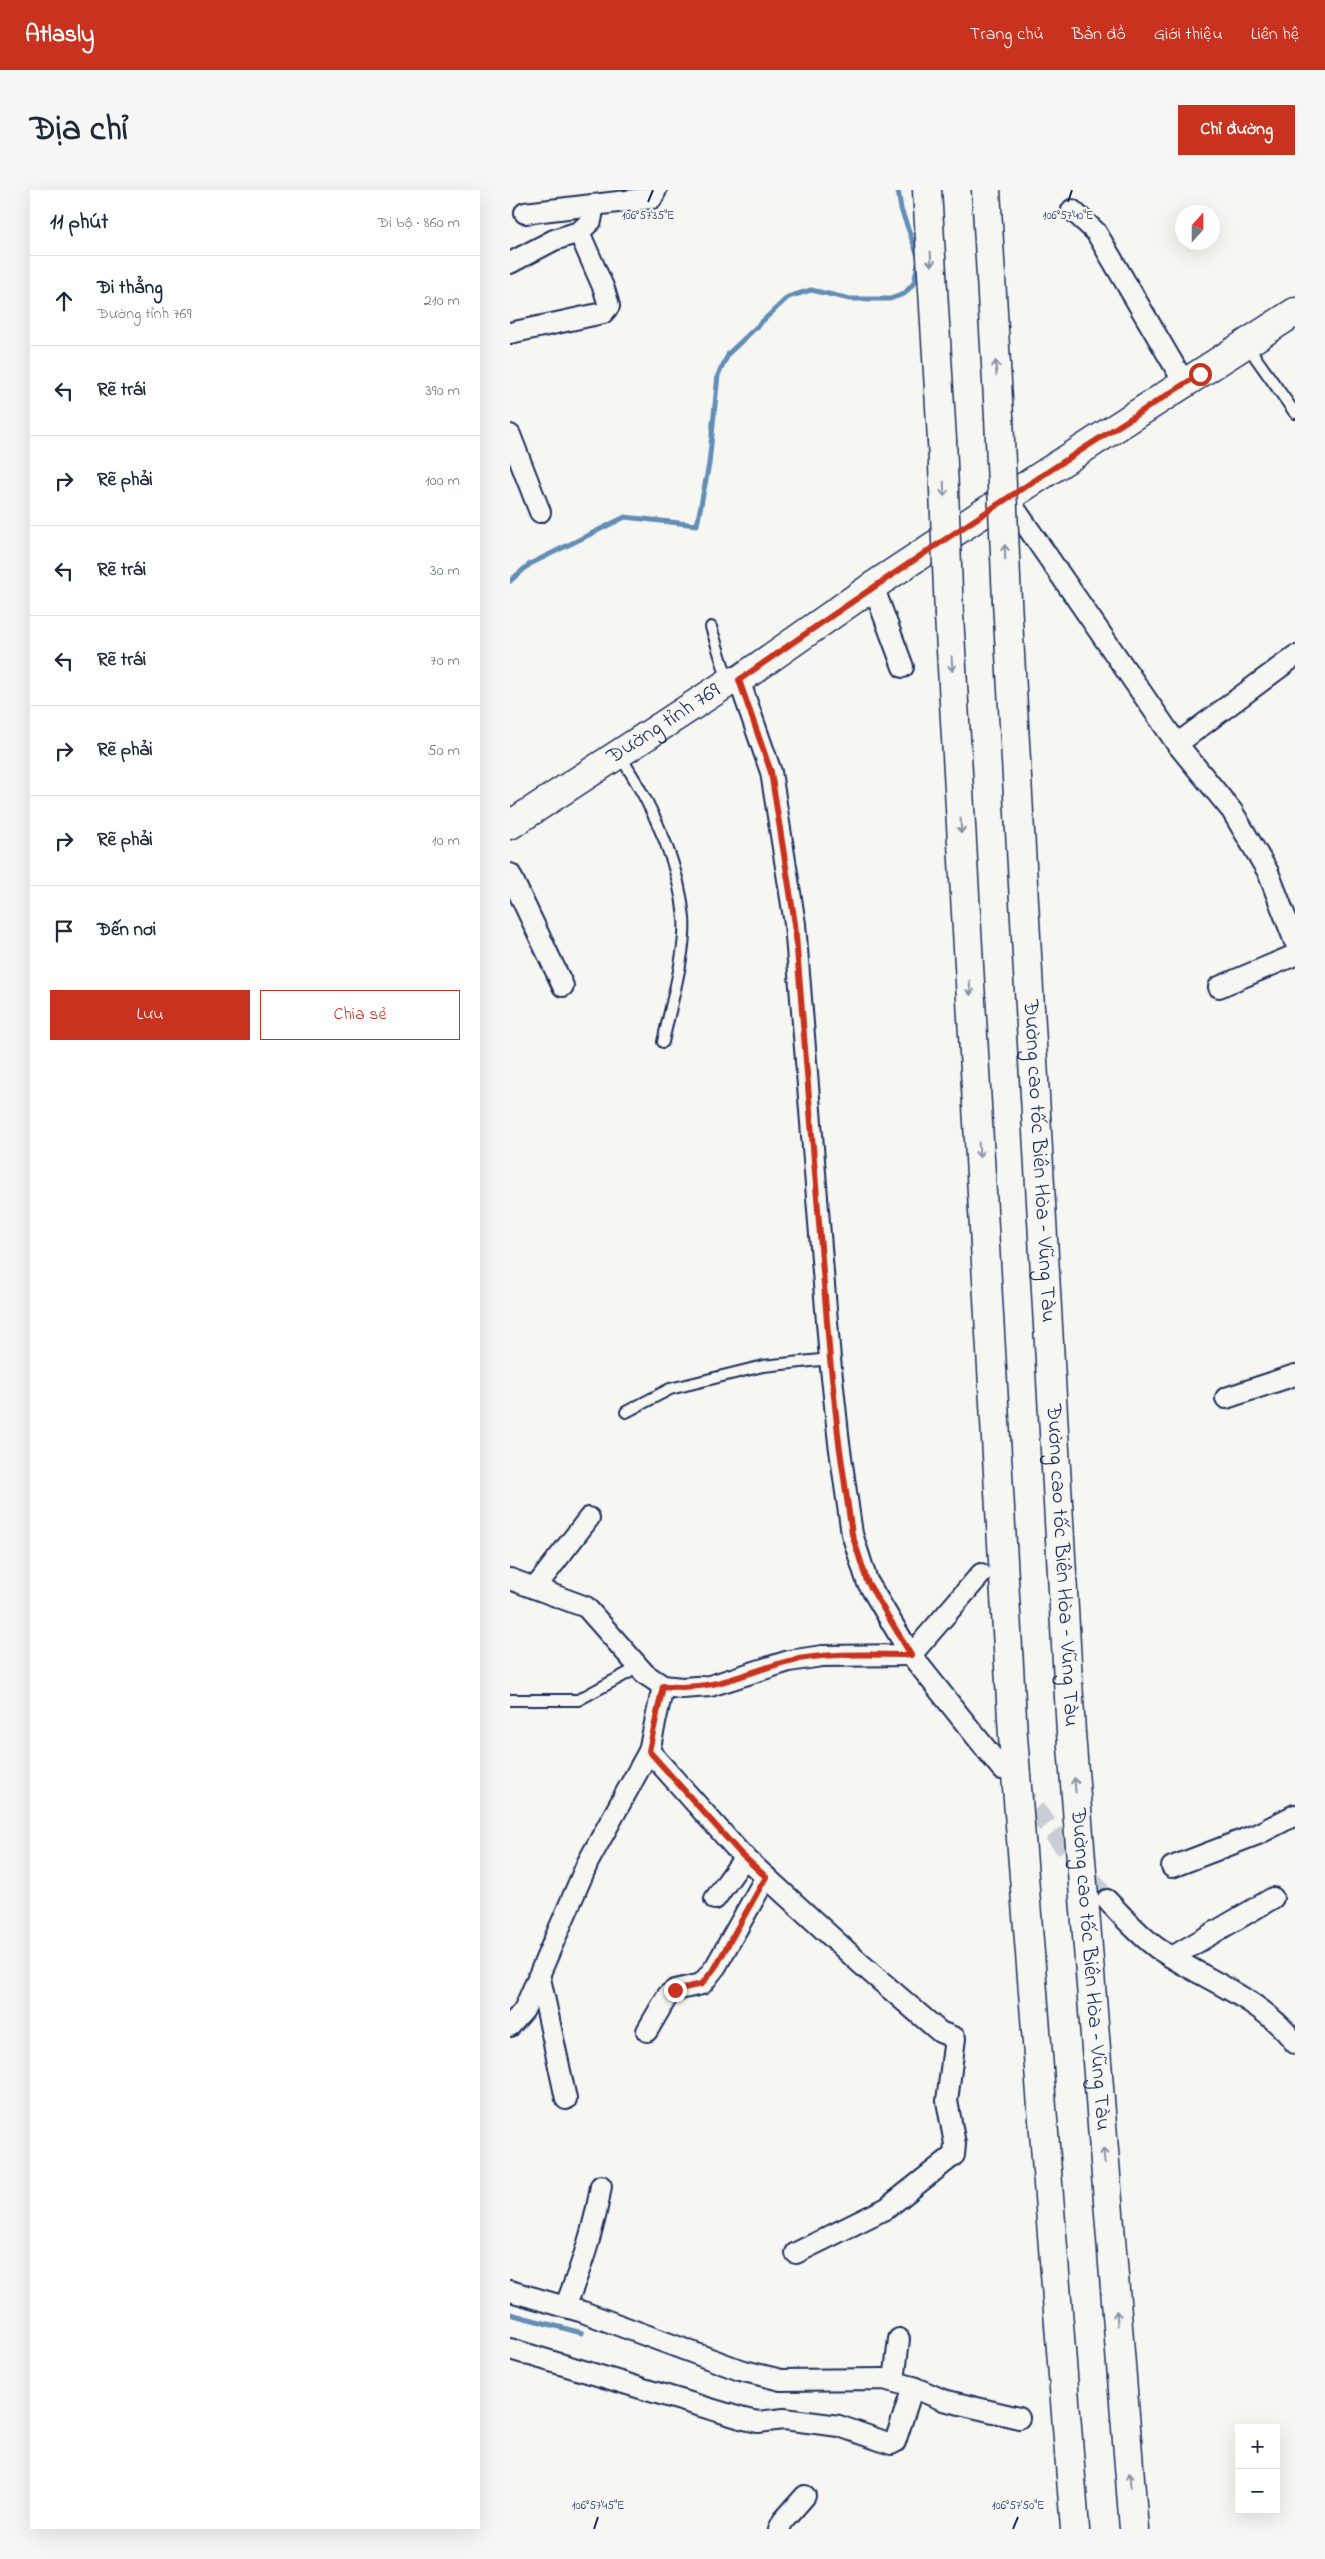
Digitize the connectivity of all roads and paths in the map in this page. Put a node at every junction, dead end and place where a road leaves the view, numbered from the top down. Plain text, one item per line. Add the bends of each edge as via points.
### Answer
1 (656, 190) edge
2 (986, 198) edge
3 (928, 200) edge
4 (594, 205) junction
5 (1072, 210) dead end
6 (525, 213) dead end
7 (579, 232) junction
8 (510, 264) edge
9 (1295, 312) edge
10 (510, 333) edge
11 (1246, 344) junction
12 (1184, 384) junction
13 (1295, 413) edge
14 (510, 435) edge
15 (1008, 499) junction
16 (540, 512) dead end
17 (873, 586) junction
18 (711, 627) dead end
19 (1295, 656) edge
20 (903, 667) dead end
21 (734, 681) junction
22 (1177, 744) junction
23 (619, 754) junction
24 (510, 825) edge
25 (510, 874) edge
26 (1295, 942) edge
27 (1295, 955) edge
28 (563, 986) dead end
29 (1218, 987) dead end
30 (663, 1042) dead end
31 (830, 1359) junction
32 (1295, 1375) edge
33 (1226, 1398) dead end
34 (626, 1412) dead end
35 (588, 1518) dead end
36 (981, 1574) dead end
37 (510, 1579) edge
38 (535, 1588) junction
39 (911, 1655) junction
40 (639, 1667) junction
41 (663, 1686) junction
42 (510, 1700) edge
43 (649, 1751) junction
44 (1002, 1769) tunnel mouth
45 (1295, 1815) edge
46 (744, 1857) junction
47 (1172, 1867) dead end
48 (766, 1877) junction
49 (1273, 1898) dead end
50 (715, 1899) dead end
51 (1107, 1900) tunnel mouth
52 (1172, 1957) junction
53 (540, 1978) junction
54 (510, 2026) edge
55 (647, 2031) dead end
56 (1295, 2043) edge
57 (566, 2099) dead end
58 (602, 2186) dead end
59 (796, 2253) dead end
60 (510, 2291) edge
61 (565, 2307) junction
62 (899, 2339) dead end
63 (510, 2349) edge
64 (894, 2381) junction
65 (912, 2390) junction
66 (1019, 2418) dead end
67 (805, 2496) dead end
68 (779, 2529) edge
69 (1075, 2529) edge
70 (1134, 2529) edge

1 - 4 street via 652,198
70 -> 2 main road, Đường cao tốc Biên Hòa – Vũng Tàu, bridge via 1071,1733
3 -> 69 main road, bridge via 1013,1736
4 - 6 street
4 - 7 street via 591,221
5 - 12 street via 1096,232
7 - 8 street via 554,240
7 - 10 street via 609,306 603,312
9 - 11 main road, Đường tỉnh 769
11 - 12 main road, Đường tỉnh 769
11 - 13 lane
12 - 15 main road, Đường tỉnh 769
14 - 16 street
15 - 17 main road, Đường tỉnh 769
15 - 22 street
17 - 20 street
17 - 21 main road, Đường tỉnh 769
18 - 21 lane
19 - 22 street
21 - 23 main road, Đường tỉnh 769
21 - 31 street via 771,772 795,924
22 - 26 street via 1232,811 1268,872
23 - 24 main road, Đường tỉnh 769
23 - 30 lane via 642,790 674,865 684,919
25 - 28 street
27 - 29 street
31 - 34 lane via 763,1366 670,1389
31 - 39 street via 852,1534 867,1581
32 - 33 street
35 - 38 street
36 - 39 street
37 - 38 street
38 - 40 street via 586,1607
39 - 41 street via 822,1656 789,1662 710,1686
39 - 44 street
40 - 41 street
40 - 42 lane via 578,1700
41 - 43 street
43 - 46 street
43 - 53 street via 588,1862
45 - 47 street via 1258,1834
46 - 48 street
46 - 50 street
48 - 55 street via 716,1966 702,1984 675,1990 668,1995
48 - 59 street via 940,2032 954,2038 948,2101 954,2155 886,2208
49 - 52 street
51 - 52 street via 1130,1925
52 - 56 street via 1258,2008
53 - 54 street via 524,2010
53 - 57 street
58 - 61 street via 588,2250
60 - 61 street
61 - 64 street via 740,2370 781,2380 884,2378
62 - 64 street
63 - 65 street via 758,2422 784,2420 839,2426 892,2444 902,2426
64 - 65 street
65 - 66 street
67 - 68 street

